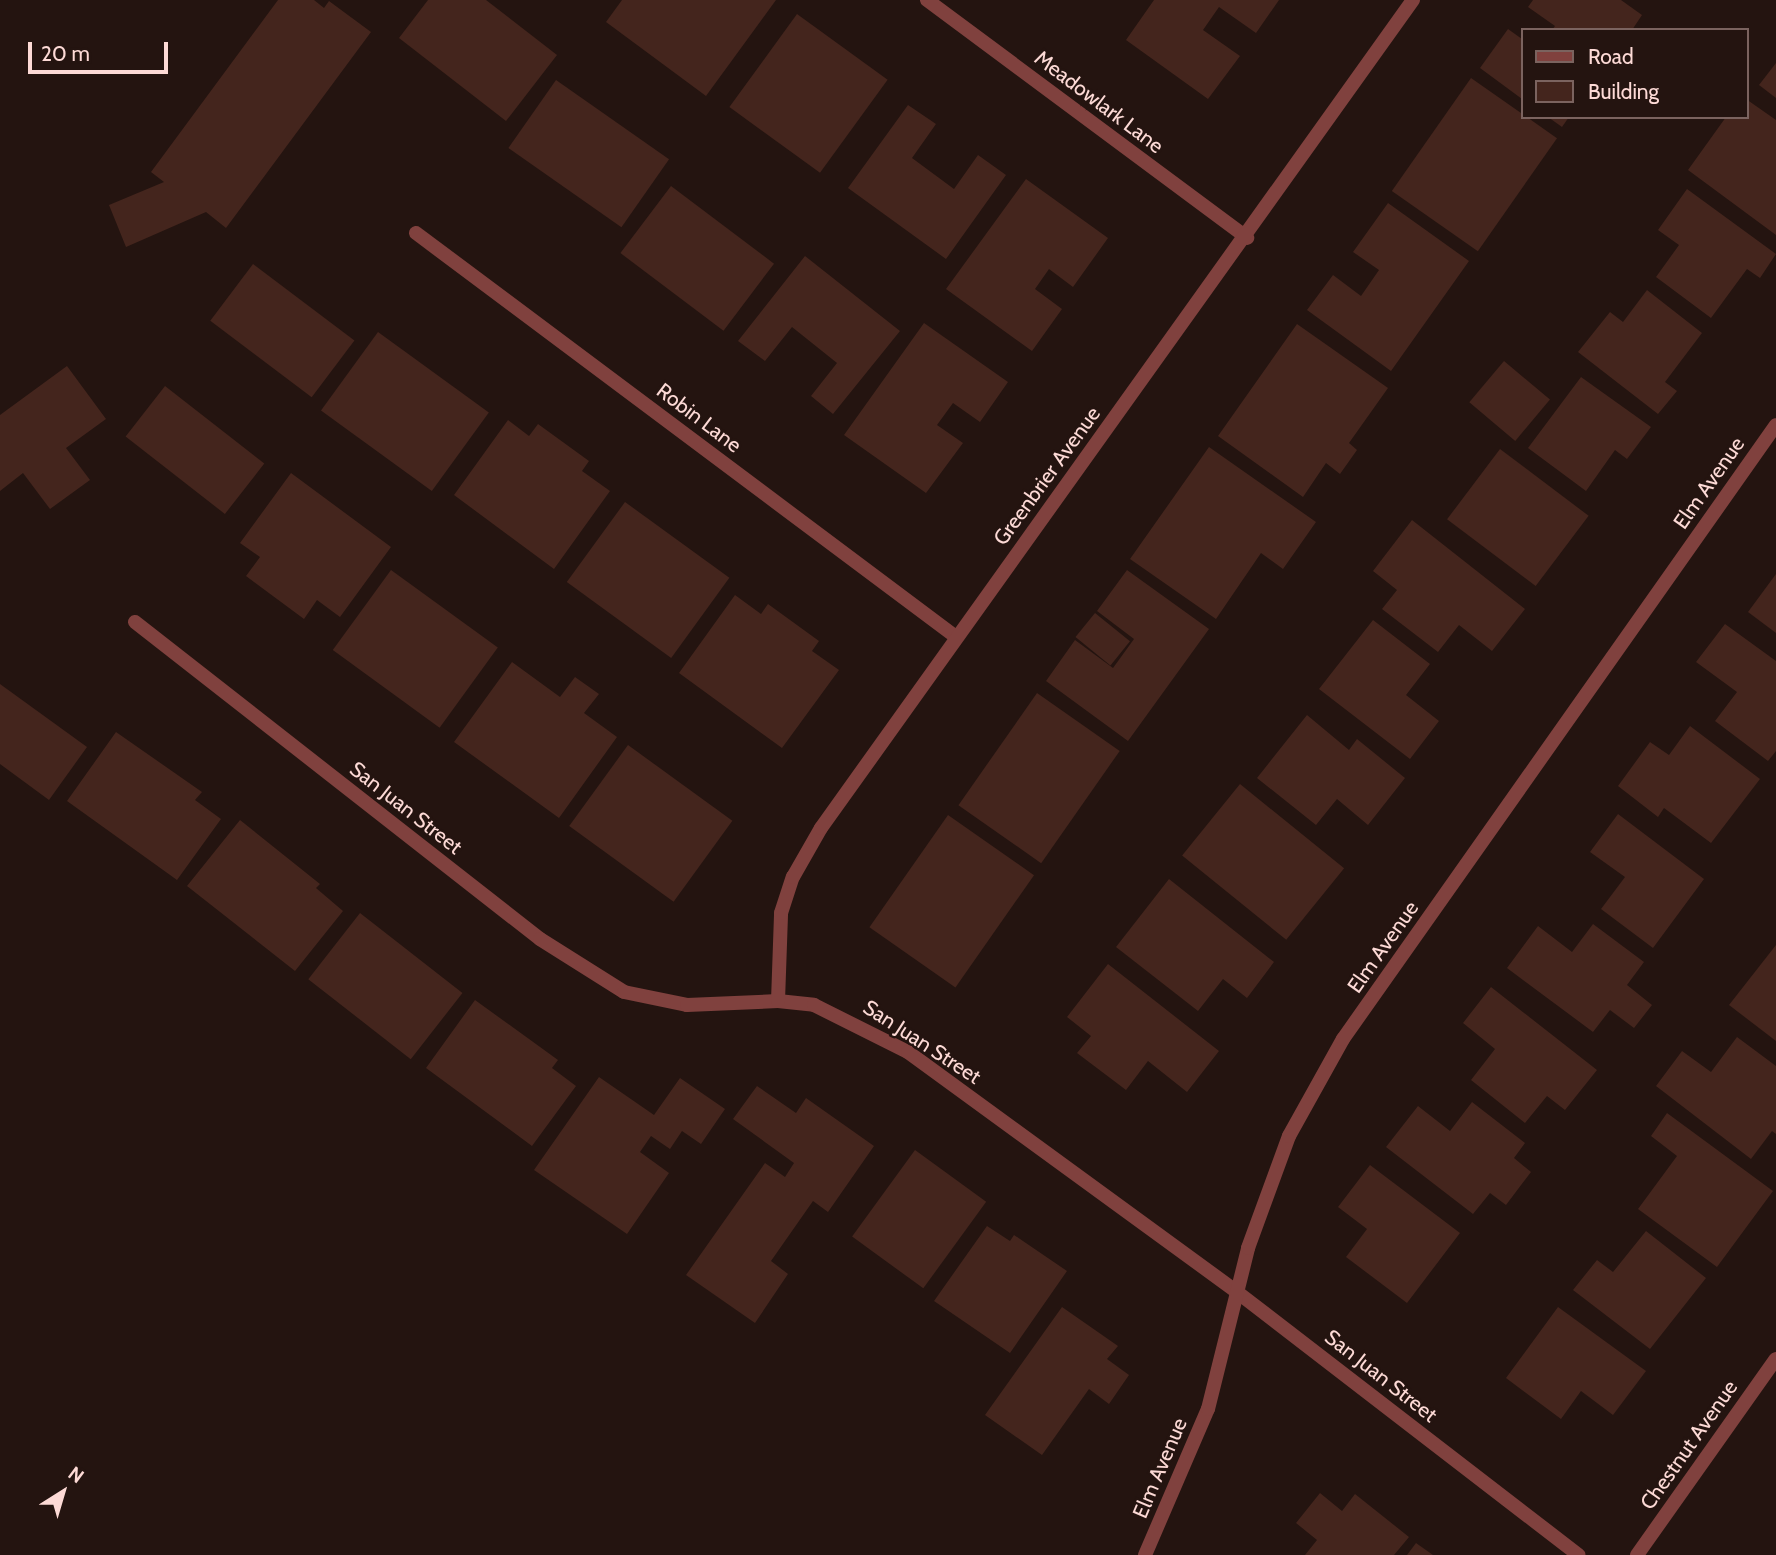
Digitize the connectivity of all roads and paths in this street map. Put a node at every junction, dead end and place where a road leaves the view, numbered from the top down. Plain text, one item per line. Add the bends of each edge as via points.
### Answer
1 (927, 0) edge
2 (1413, 0) edge
3 (416, 233) dead end
4 (1247, 238) junction
5 (1776, 425) edge
6 (135, 622) dead end
7 (956, 637) junction
8 (778, 1001) junction
9 (1237, 1292) junction
10 (1776, 1359) edge
11 (1144, 1555) edge
12 (1578, 1555) edge
13 (1637, 1555) edge

1 - 4 street, Meadowlark Lane
2 - 4 street, Greenbrier Avenue
3 - 7 street, Robin Lane
4 - 7 street, Greenbrier Avenue
5 - 9 street, Elm Avenue via 1343,1039 1289,1136
6 - 8 street, San Juan Street via 540,939 624,992 687,1005
7 - 8 street, Greenbrier Avenue via 793,877 781,913
8 - 9 street, San Juan Street via 814,1006 851,1020 908,1052
9 - 11 street, Elm Avenue via 1208,1409
9 - 12 street, San Juan Street
10 - 13 street, Chestnut Avenue

